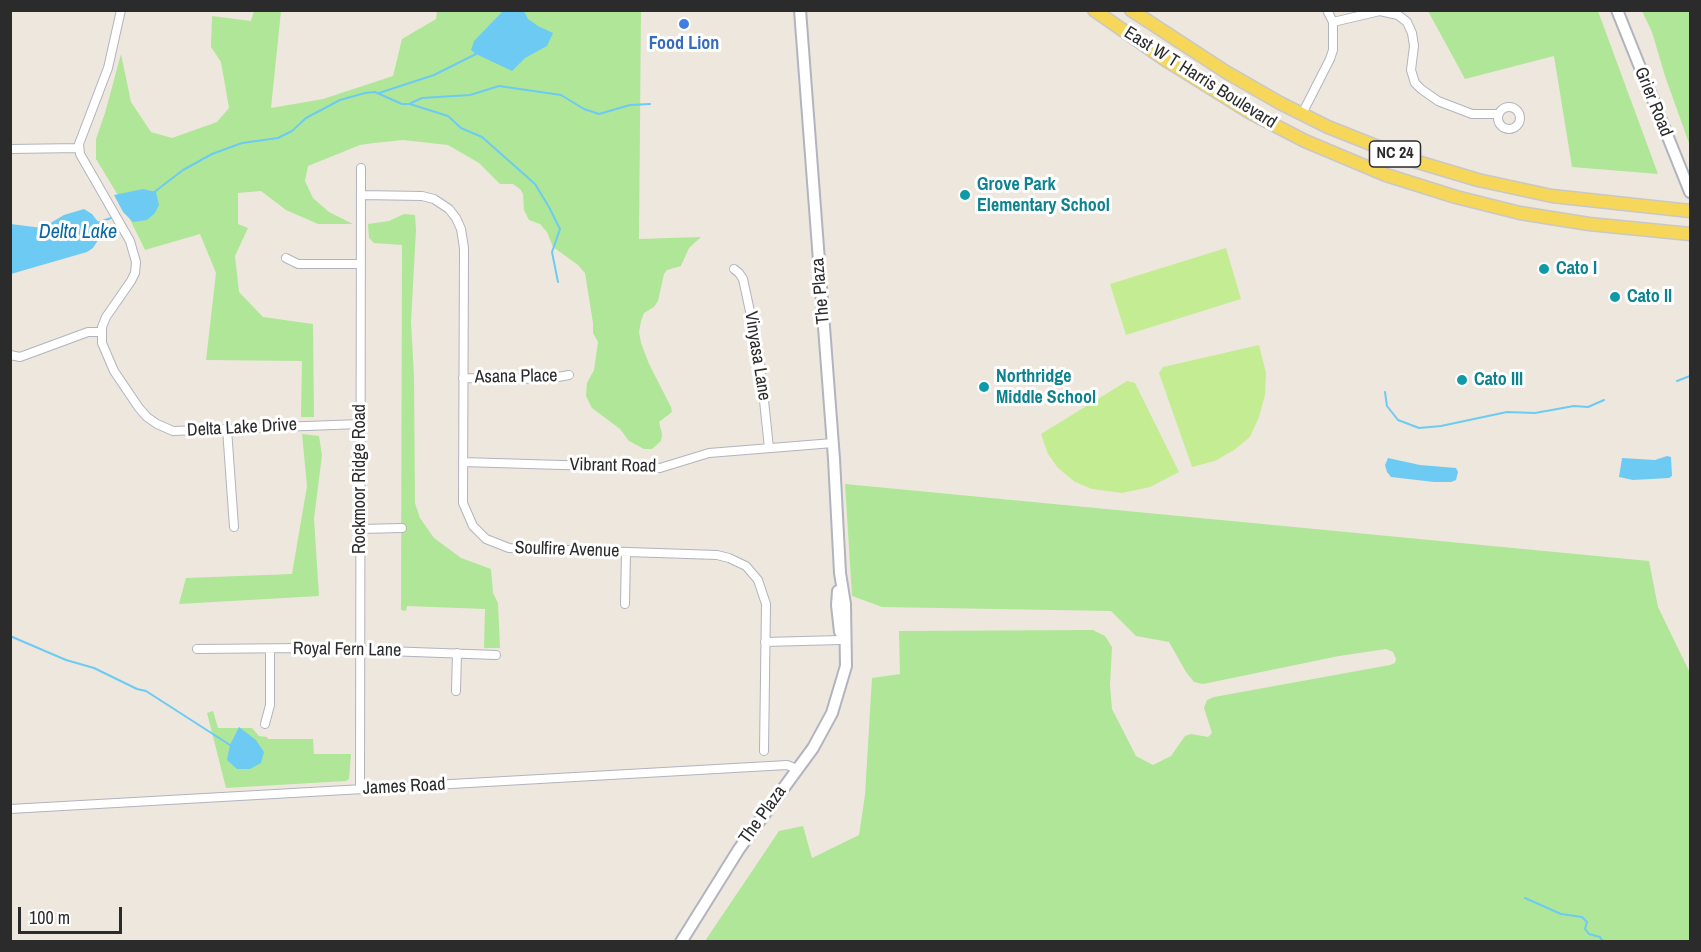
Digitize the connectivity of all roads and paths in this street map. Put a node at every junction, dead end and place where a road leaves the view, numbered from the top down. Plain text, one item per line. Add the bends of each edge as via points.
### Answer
1 (121, 10) edge
2 (800, 10) edge
3 (1094, 10) edge
4 (1131, 10) edge
5 (1327, 10) edge
6 (1617, 10) edge
7 (1333, 22) junction
8 (1302, 114) junction
9 (1498, 114) dead end
10 (79, 148) junction
11 (10, 149) edge
12 (361, 168) dead end
13 (1690, 192) edge
14 (361, 195) junction
15 (1690, 211) edge
16 (1690, 234) edge
17 (286, 258) dead end
18 (362, 264) junction
19 (734, 269) dead end
20 (101, 332) junction
21 (10, 355) edge
22 (569, 375) dead end
23 (463, 378) junction
24 (360, 424) junction
25 (227, 429) junction
26 (833, 443) junction
27 (769, 448) junction
28 (463, 462) junction
29 (234, 527) dead end
30 (402, 528) dead end
31 (360, 529) junction
32 (626, 552) junction
33 (840, 573) junction
34 (625, 604) dead end
35 (840, 640) junction
36 (765, 642) junction
37 (197, 649) dead end
38 (270, 649) junction
39 (360, 650) junction
40 (457, 653) junction
41 (496, 655) dead end
42 (840, 686) junction
43 (456, 691) dead end
44 (265, 724) dead end
45 (764, 751) dead end
46 (797, 769) junction
47 (360, 789) junction
48 (10, 809) edge
49 (681, 942) edge

1 - 10 street via 108,68
2 - 26 street, The Plaza
3 - 16 main road, East W T Harris Boulevard / NC 24 via 1249,112 1386,175 1520,213
4 - 8 main road, East W T Harris Boulevard / NC 24 via 1226,72
5 - 7 street
6 - 13 street, Grier Road
7 - 8 street via 1330,59
7 - 9 street via 1380,11 1398,15 1412,33 1411,70 1414,83 1421,90 1472,114
8 - 15 main road, East W T Harris Boulevard / NC 24 via 1383,150 1487,182 1574,199
10 - 11 street
10 - 20 street via 124,229 136,262 135,273 106,317
12 - 14 street, Rockmoor Ridge Road
14 - 18 street, Rockmoor Ridge Road
14 - 23 street, Soulfire Avenue via 428,197 444,205 456,218 464,248
17 - 18 street via 298,264
18 - 24 street, Rockmoor Ridge Road
19 - 27 street, Vinyasa Lane via 743,279 759,353
20 - 21 street via 88,332 20,357
20 - 25 street, Delta Lake Drive via 114,371 139,408 157,424 184,432
22 - 23 street, Asana Place via 548,380
23 - 28 street, Soulfire Avenue
24 - 25 street, Delta Lake Drive
24 - 31 street, Rockmoor Ridge Road
25 - 29 street
26 - 27 street, Vibrant Road
26 - 33 street, The Plaza
27 - 28 street, Vibrant Road via 709,453 660,468
28 - 32 street, Soulfire Avenue via 464,509 477,531 492,542 516,549
30 - 31 street
31 - 39 street, Rockmoor Ridge Road
32 - 34 street
32 - 36 street, Soulfire Avenue via 717,555 741,563 763,591
33 - 35 street, The Plaza
33 - 42 street, The Plaza via 847,640 845,674
35 - 36 street
35 - 42 street, The Plaza
36 - 45 street, Soulfire Avenue
37 - 38 street, Royal Fern Lane
38 - 39 street, Royal Fern Lane
38 - 44 street via 270,705
39 - 40 street, Royal Fern Lane
39 - 47 street, Rockmoor Ridge Road
40 - 41 street, Royal Fern Lane
40 - 43 street
42 - 46 street, The Plaza via 826,725
46 - 47 street, James Road via 787,765
46 - 49 street, The Plaza via 734,856
47 - 48 street, James Road

